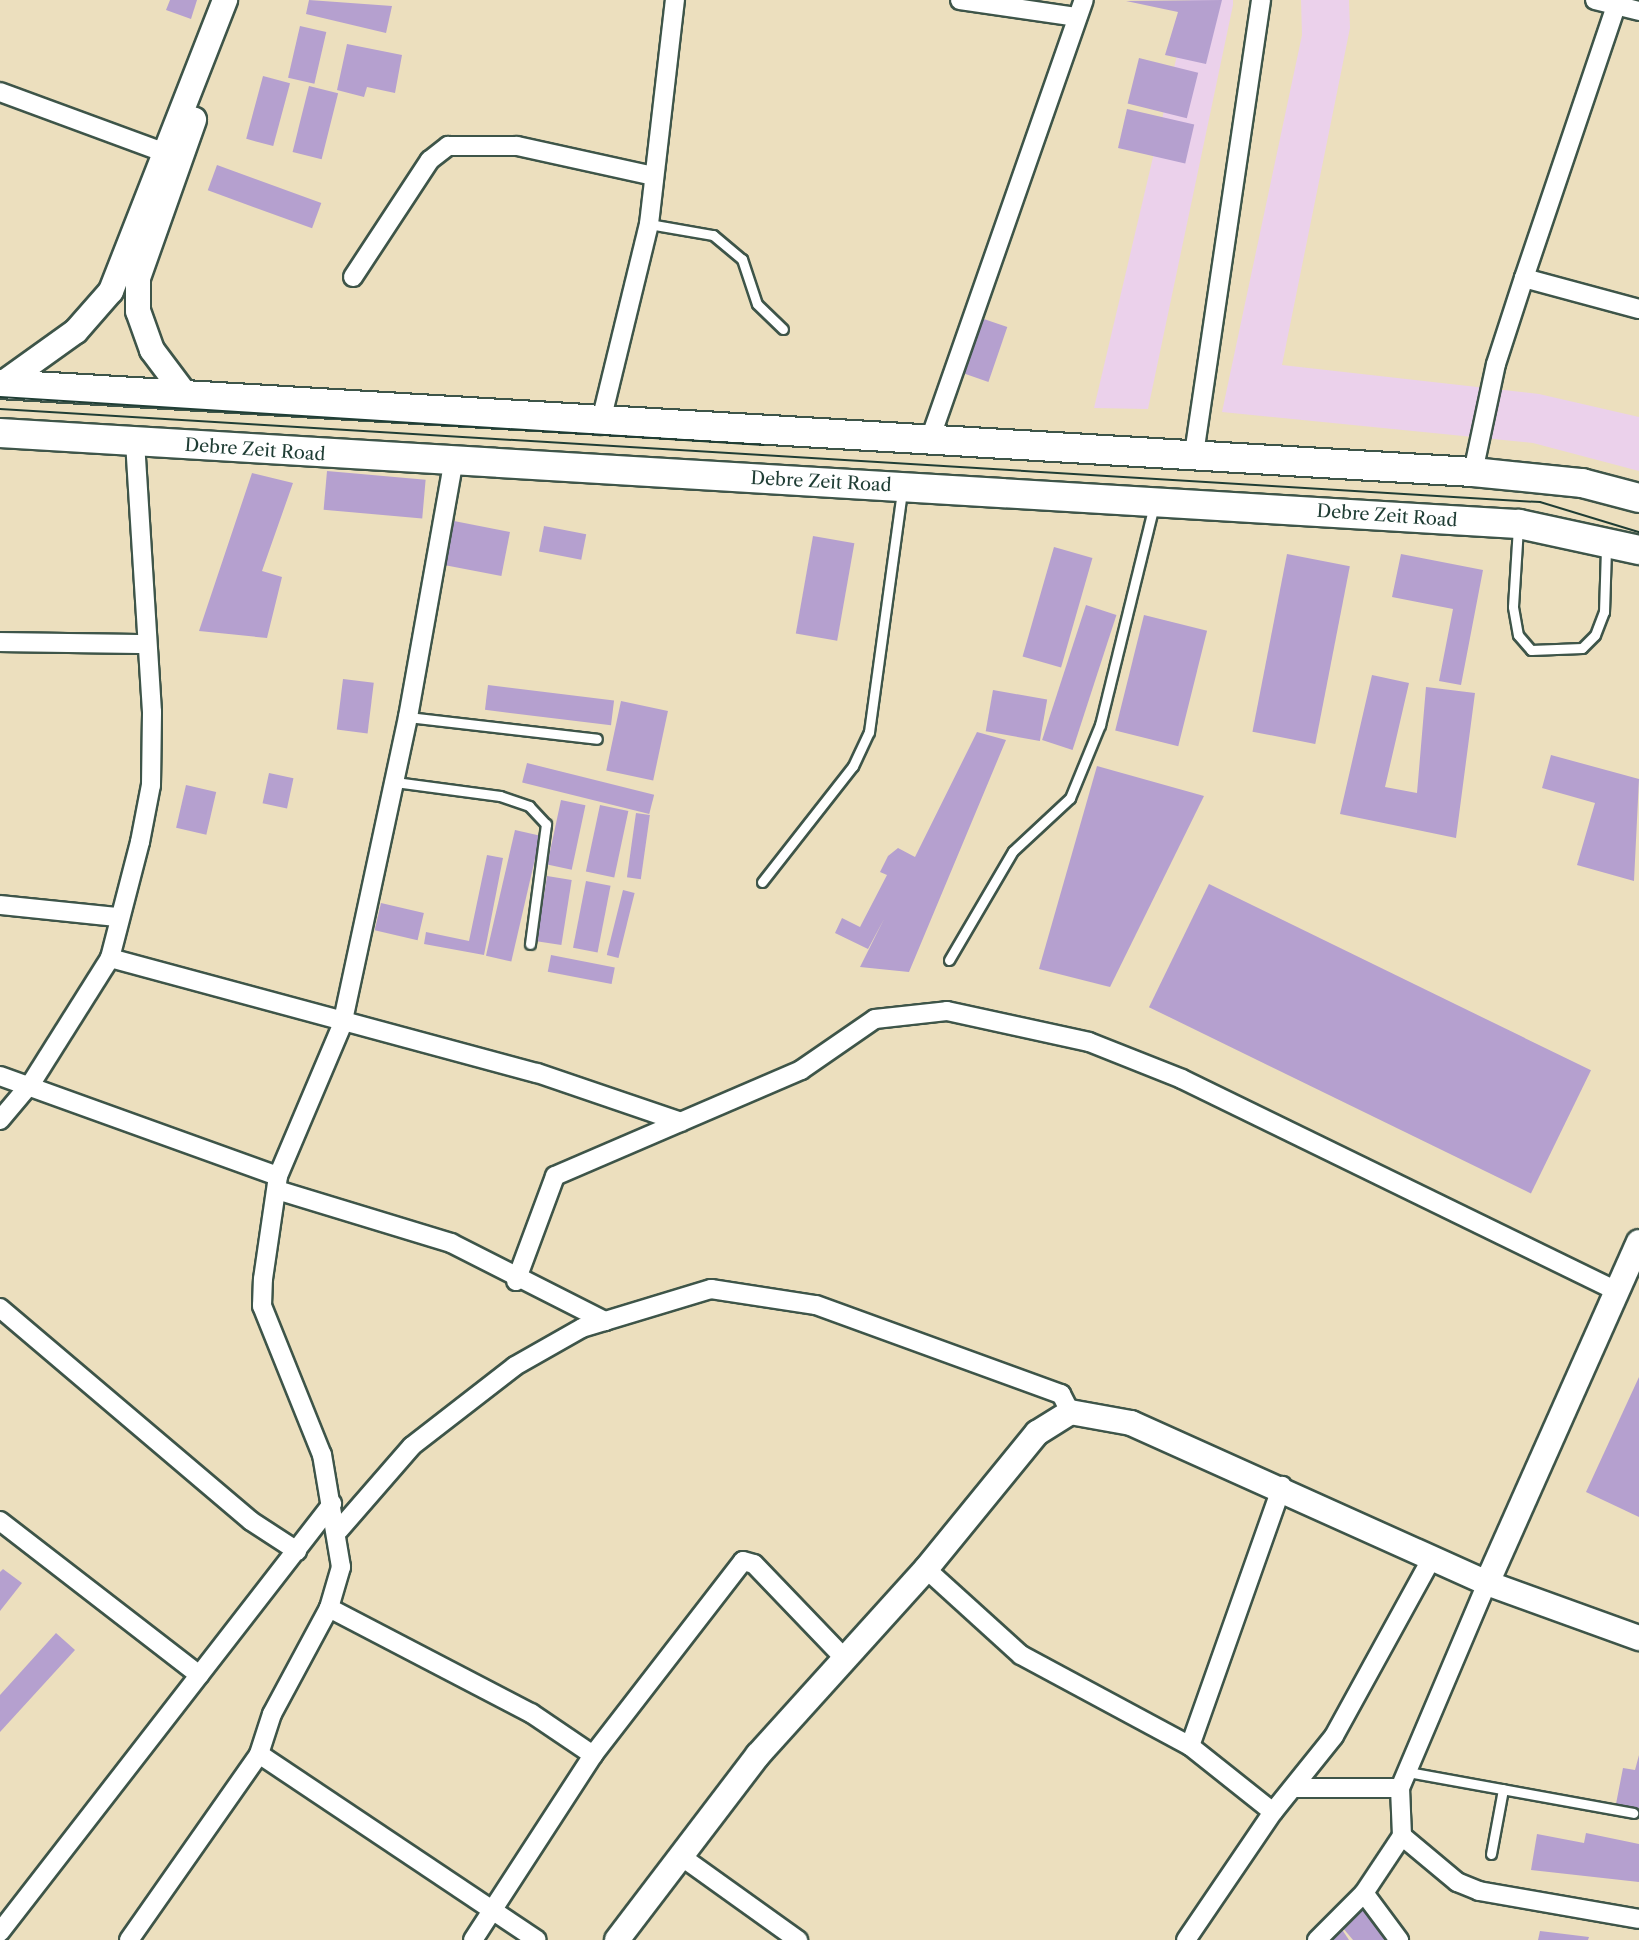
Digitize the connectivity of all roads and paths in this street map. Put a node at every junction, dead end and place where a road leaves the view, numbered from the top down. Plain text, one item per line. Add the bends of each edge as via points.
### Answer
1 (225, 0) edge
2 (242, 0) edge
3 (675, 0) edge
4 (960, 0) edge
5 (1084, 0) edge
6 (1261, 0) edge
7 (1595, 0) edge
8 (1616, 6) junction
9 (1639, 11) edge
10 (1076, 17) junction
11 (0, 92) edge
12 (182, 129) junction
13 (163, 152) junction
14 (653, 176) junction
15 (649, 224) junction
16 (353, 277) dead end
17 (1524, 278) junction
18 (1639, 309) edge
19 (783, 329) dead end
20 (1, 384) edge
21 (186, 394) junction
22 (600, 425) junction
23 (0, 433) edge
24 (135, 441) junction
25 (929, 442) junction
26 (1194, 454) junction
27 (453, 464) junction
28 (1473, 472) junction
29 (902, 485) junction
30 (1639, 498) edge
31 (1155, 501) junction
32 (1519, 524) junction
33 (1606, 539) junction
34 (1639, 550) edge
35 (0, 642) edge
36 (147, 644) junction
37 (408, 718) junction
38 (597, 739) dead end
39 (395, 782) junction
40 (762, 883) dead end
41 (0, 905) edge
42 (117, 917) junction
43 (530, 944) dead end
44 (110, 958) junction
45 (949, 960) dead end
46 (342, 1026) junction
47 (0, 1076) edge
48 (32, 1083) junction
49 (0, 1120) edge
50 (681, 1122) junction
51 (277, 1183) junction
52 (1639, 1242) edge
53 (516, 1281) junction
54 (1618, 1291) junction
55 (0, 1308) edge
56 (605, 1321) junction
57 (1070, 1412) junction
58 (1282, 1486) junction
59 (332, 1504) junction
60 (0, 1521) edge
61 (339, 1530) junction
62 (297, 1551) junction
63 (1433, 1556) junction
64 (926, 1569) junction
65 (1487, 1583) junction
66 (329, 1608) junction
67 (1639, 1638) edge
68 (845, 1659) junction
69 (199, 1675) junction
70 (1190, 1746) junction
71 (259, 1754) junction
72 (593, 1755) junction
73 (1404, 1780) junction
74 (1296, 1788) junction
75 (1503, 1789) junction
76 (1273, 1812) junction
77 (1633, 1814) dead end
78 (1402, 1836) junction
79 (1491, 1854) dead end
80 (682, 1857) junction
81 (1364, 1893) junction
82 (497, 1908) junction
83 (1639, 1919) edge
84 (0, 1932) edge
85 (137, 1937) edge
86 (473, 1940) edge
87 (537, 1940) edge
88 (617, 1940) edge
89 (798, 1940) edge
90 (1186, 1940) edge
91 (1317, 1940) edge
92 (1399, 1940) edge

1 - 12 street
2 - 12 street
3 - 14 street
4 - 10 street
5 - 10 street
6 - 26 street
7 - 8 street
8 - 9 street
8 - 17 street
10 - 25 street
11 - 13 street
12 - 13 street
12 - 21 street via 138,278 138,311 152,350
13 - 20 street via 111,291 76,331
14 - 15 street
14 - 16 street via 517,146 448,146 430,160
15 - 19 lane via 713,234 742,259 757,304
15 - 22 street
17 - 18 street
17 - 28 street via 1496,364
20 - 21 main road
21 - 22 main road
22 - 25 main road
23 - 24 main road, Debre Zeit Road
24 - 27 main road, Debre Zeit Road
24 - 36 street
25 - 26 main road
26 - 28 main road
27 - 29 main road, Debre Zeit Road
27 - 37 street
28 - 30 main road via 1582,483
29 - 31 main road, Debre Zeit Road
29 - 40 lane via 869,732 853,766
31 - 32 main road, Debre Zeit Road
31 - 45 lane via 1101,725 1070,797 1013,851
32 - 33 main road, Debre Zeit Road
32 - 33 lane via 1513,607 1518,635 1531,650 1582,648 1595,635 1604,612
33 - 34 main road, Debre Zeit Road
35 - 36 street
36 - 42 street via 151,785
37 - 38 lane
37 - 39 street
39 - 43 lane via 500,796 529,806 546,824
39 - 46 street
41 - 42 street
42 - 44 street
44 - 46 street
44 - 48 street
46 - 50 street via 537,1073
46 - 51 street
47 - 48 street
48 - 49 street
48 - 51 street
50 - 53 street via 555,1176
50 - 54 street via 801,1070 875,1020 947,1011 1089,1042 1182,1079
51 - 53 street via 424,1233
51 - 59 street via 262,1306 322,1455
52 - 54 street
53 - 56 street
54 - 65 street
55 - 62 street via 251,1521
56 - 57 street via 711,1289 768,1295 816,1305 1061,1394
56 - 61 street via 515,1366 464,1405 412,1446
57 - 58 street via 1119,1419
57 - 64 street via 1037,1433
58 - 63 street
58 - 70 street
59 - 61 street
59 - 62 street
60 - 69 street
61 - 66 street via 341,1567
62 - 69 street
63 - 65 street
63 - 74 street via 1335,1735
64 - 68 street
64 - 70 street via 1021,1655
65 - 67 street
65 - 73 street
66 - 71 street via 272,1714
66 - 72 street via 497,1694
68 - 72 street via 754,1564 743,1561
68 - 80 street via 758,1755
69 - 84 street
70 - 76 street
71 - 82 street
71 - 85 street
72 - 82 street
73 - 74 street
73 - 75 lane
73 - 78 street
74 - 76 street
75 - 77 lane
75 - 79 lane
76 - 90 street
78 - 81 street
78 - 83 street via 1479,1891
80 - 88 street
80 - 89 street
81 - 91 street
81 - 92 street
82 - 86 street
82 - 87 street

